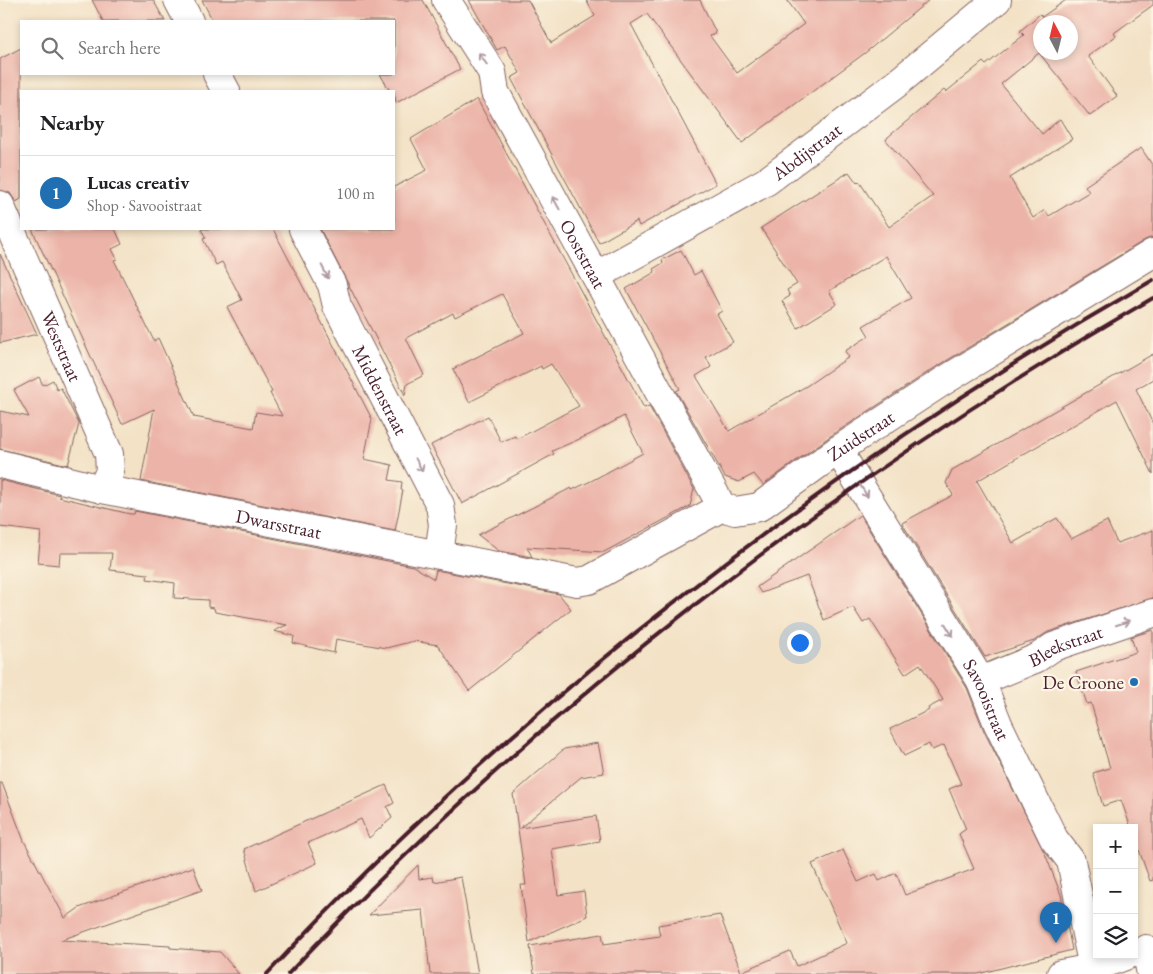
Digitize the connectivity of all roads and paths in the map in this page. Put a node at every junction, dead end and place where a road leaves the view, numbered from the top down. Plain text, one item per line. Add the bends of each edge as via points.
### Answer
1 (178, 0) edge
2 (446, 0) edge
3 (997, 0) edge
4 (188, 20) edge
5 (218, 75) edge
6 (225, 90) edge
7 (0, 205) edge
8 (304, 230) edge
9 (1153, 254) edge
10 (596, 276) junction
11 (838, 450) junction
12 (0, 464) edge
13 (102, 489) junction
14 (722, 507) junction
15 (439, 554) junction
16 (1153, 613) edge
17 (981, 681) junction
18 (1143, 956) edge
19 (1096, 971) edge
20 (1061, 974) edge

1 - 4 street
10 -> 2 street, Ooststraat via 495,92 492,72
3 - 10 street, Abdijstraat via 896,84 767,181
5 - 6 street
7 - 13 street, Weststraat via 109,454 110,471
8 -> 15 street, Middenstraat via 332,285 337,306 440,505 443,525
9 - 11 street, Zuidstraat via 1026,329
10 - 14 street, Ooststraat
11 - 14 street, Zuidstraat via 759,507 735,511
11 -> 17 street, Savooistraat
12 - 13 street, Dwarsstraat
13 - 15 street, Dwarsstraat
14 - 15 street, Dwarsstraat via 589,580 577,582
17 -> 16 street, Bleekstraat via 1037,658 1053,647
17 - 19 street, Savooistraat via 998,724 1054,838 1071,861
18 - 19 street
19 - 20 street

